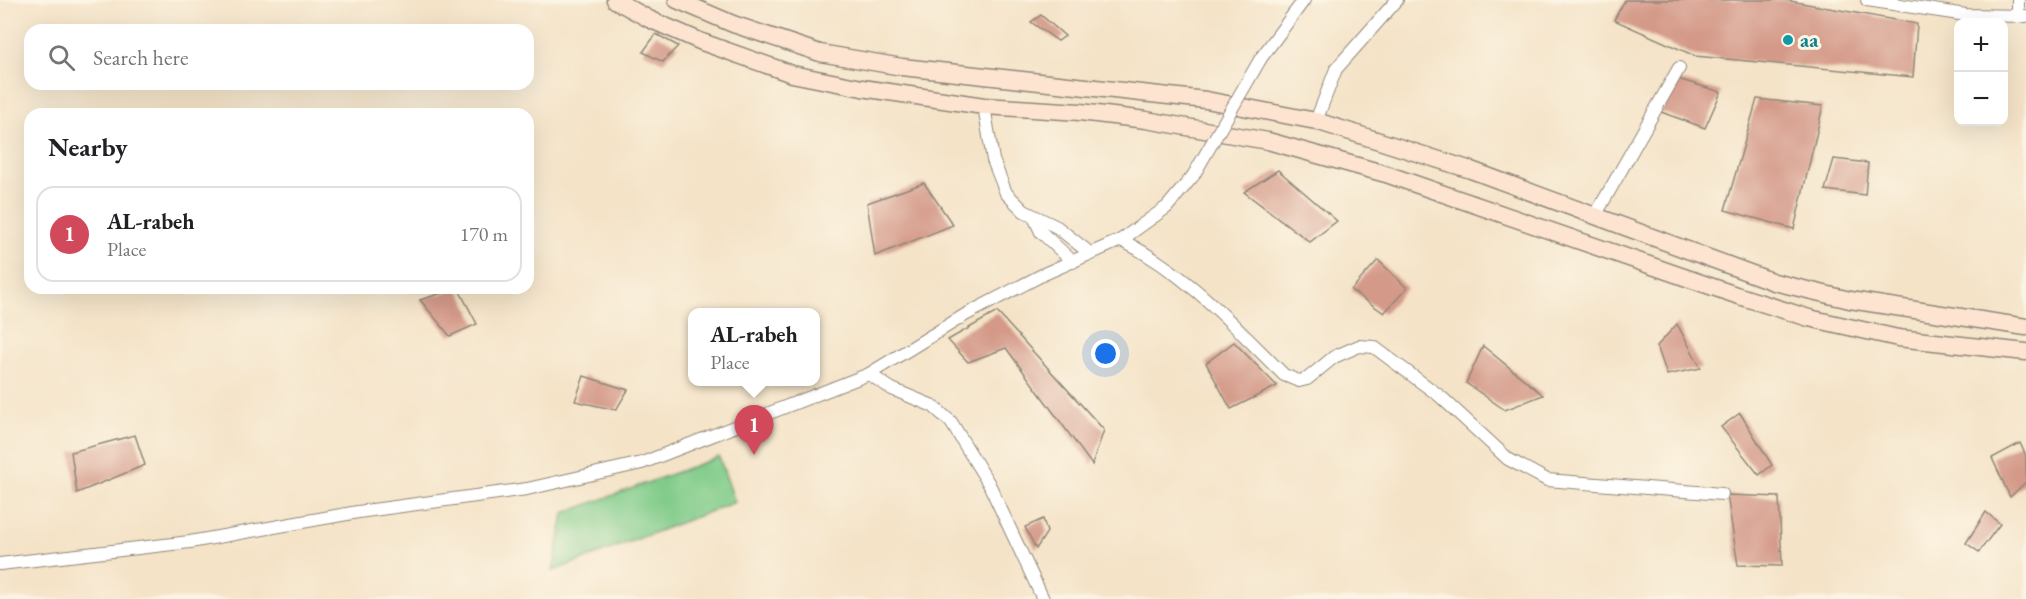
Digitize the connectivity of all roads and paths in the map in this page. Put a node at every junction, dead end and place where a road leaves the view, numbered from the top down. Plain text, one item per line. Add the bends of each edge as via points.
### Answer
1 (615, 0) edge
2 (677, 0) edge
3 (1304, 0) edge
4 (1396, 0) edge
5 (1867, 0) edge
6 (2018, 0) edge
7 (2022, 16) edge
8 (1679, 68) dead end
9 (984, 106) junction
10 (1316, 121) junction
11 (1595, 216) junction
12 (1034, 217) junction
13 (1121, 240) junction
14 (1091, 254) junction
15 (1073, 262) junction
16 (2026, 327) edge
17 (2026, 352) edge
18 (869, 374) junction
19 (1722, 494) dead end
20 (0, 564) edge
21 (1043, 599) edge

1 - 9 main road via 702,42 792,74
2 - 10 main road via 733,24 820,53 902,67 1206,100
3 - 13 street, bridge via 1261,58 1193,176 1167,207
4 - 10 street via 1336,69
5 - 7 street via 1966,15
6 - 7 street
8 - 11 street
9 - 12 street via 999,182 1014,203
9 - 17 main road via 1146,120 1268,141 1408,181 1809,318 1909,339
10 - 11 main road via 1471,170
11 - 16 main road via 1807,291
12 - 14 street via 1057,227
12 - 15 street via 1041,232
13 - 14 street
13 - 19 street via 1190,282 1291,378 1307,379 1334,357 1359,346 1374,347 1441,397 1508,459 1547,480
14 - 15 street
15 - 18 street via 965,315
18 - 20 street via 642,464 594,476 190,542
18 - 21 street via 892,389 933,406 951,422 989,484

